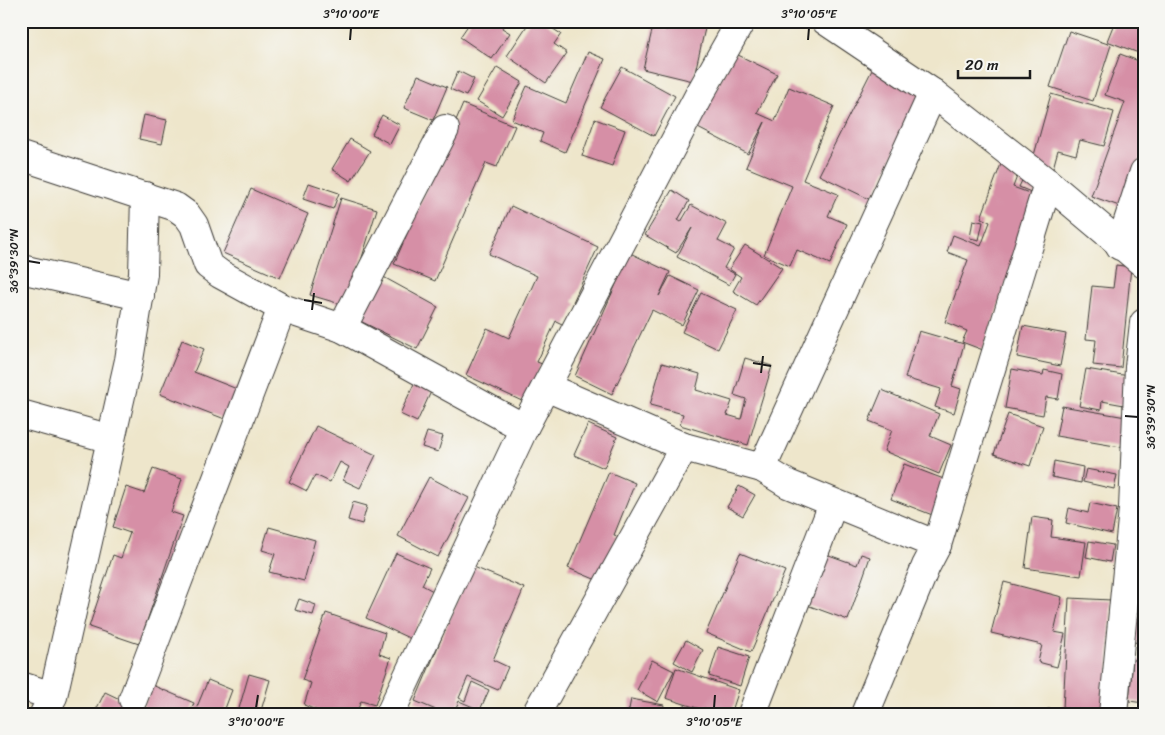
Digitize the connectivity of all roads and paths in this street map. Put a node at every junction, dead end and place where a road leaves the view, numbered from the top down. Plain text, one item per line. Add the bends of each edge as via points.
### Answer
1 (741, 21) edge
2 (826, 21) edge
3 (934, 93) junction
4 (445, 129) dead end
5 (21, 156) edge
6 (1144, 172) edge
7 (1048, 183) junction
8 (145, 196) junction
9 (1120, 246) junction
10 (1144, 264) edge
11 (21, 269) edge
12 (140, 296) junction
13 (282, 308) junction
14 (1144, 323) edge
15 (342, 328) junction
16 (546, 387) junction
17 (21, 414) edge
18 (524, 428) junction
19 (111, 439) junction
20 (684, 446) junction
21 (762, 468) junction
22 (833, 504) junction
23 (937, 545) junction
24 (21, 686) edge
25 (132, 699) dead end
26 (49, 705) edge
27 (390, 714) edge
28 (536, 714) edge
29 (752, 714) edge
30 (865, 714) edge
31 (1113, 714) edge

1 - 16 street
2 - 3 street
3 - 7 street
3 - 21 street
4 - 15 street
5 - 8 street
6 - 9 street
7 - 9 street
7 - 23 street
8 - 12 street
8 - 13 street via 176,206 187,215 208,265
9 - 10 street
11 - 12 street
12 - 19 street
13 - 15 street
13 - 25 street
14 - 31 street via 1132,509
15 - 18 street
16 - 18 street
16 - 20 street
17 - 19 street
18 - 27 street
19 - 26 street
20 - 21 street
20 - 28 street
21 - 22 street via 788,484
22 - 23 street
22 - 29 street
23 - 30 street
24 - 26 street

